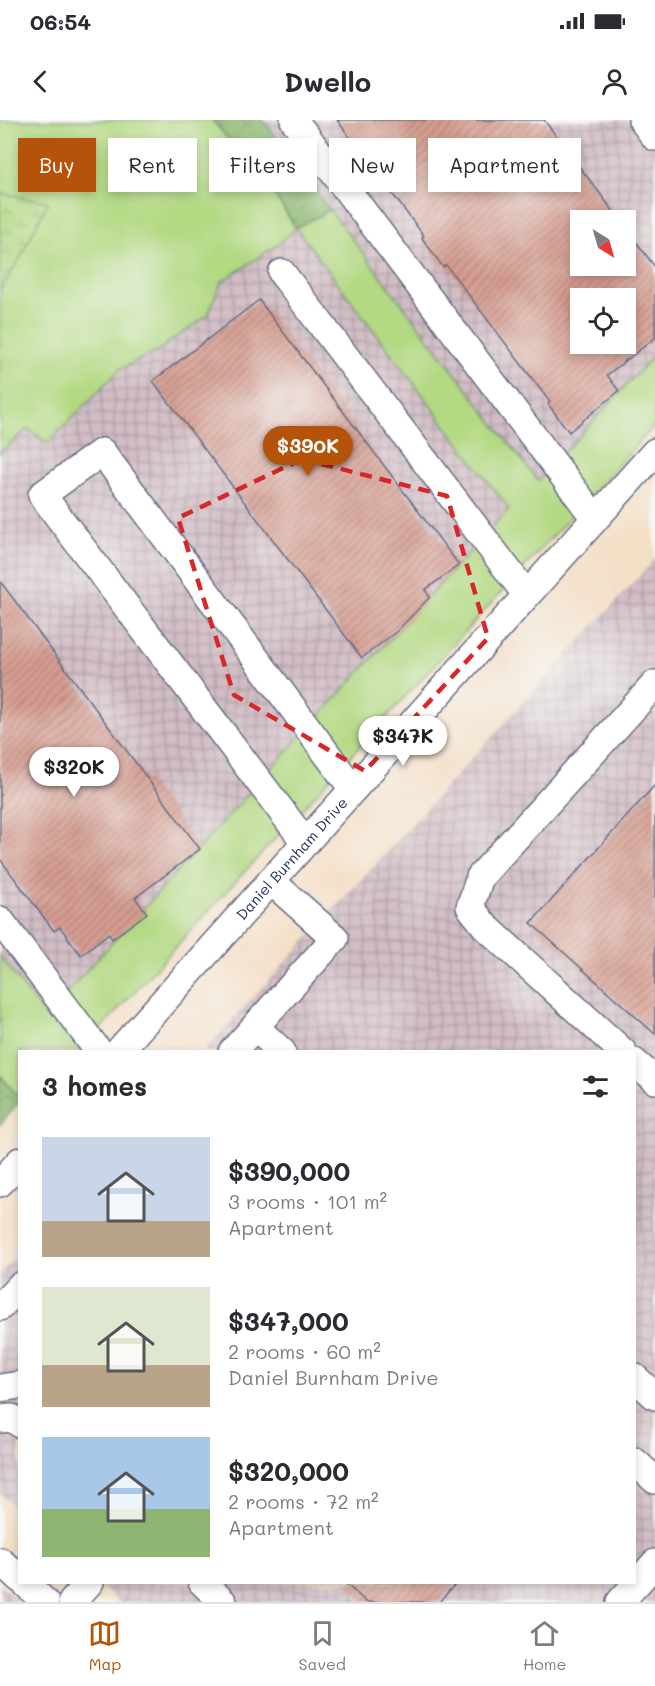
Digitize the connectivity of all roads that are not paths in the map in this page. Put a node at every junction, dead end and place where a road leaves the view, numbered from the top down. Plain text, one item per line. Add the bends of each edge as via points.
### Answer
1 (294, 120) edge
2 (642, 120) edge
3 (655, 137) edge
4 (282, 273) dead end
5 (655, 452) edge
6 (595, 518) junction
7 (526, 594) junction
8 (655, 684) edge
9 (353, 789) junction
10 (305, 842) junction
11 (271, 881) junction
12 (0, 920) edge
13 (255, 1026) junction
14 (98, 1050) edge
15 (120, 1050) edge
16 (234, 1050) edge
17 (280, 1050) edge
18 (621, 1050) edge
19 (636, 1064) edge
20 (655, 1080) edge
21 (18, 1163) edge
22 (0, 1183) edge
23 (18, 1288) edge
24 (0, 1307) edge
25 (636, 1379) edge
26 (18, 1385) edge
27 (0, 1389) edge
28 (655, 1395) edge
29 (0, 1419) edge
30 (18, 1422) edge
31 (636, 1463) edge
32 (655, 1479) edge
33 (655, 1563) edge
34 (26, 1584) edge
35 (88, 1584) edge
36 (204, 1584) edge
37 (45, 1602) edge
38 (72, 1602) edge
39 (223, 1602) edge
40 (620, 1602) edge

1 - 6 street
2 - 3 street
4 - 7 street
5 - 6 street, Daniel Burnham Drive
6 - 7 street, Daniel Burnham Drive
7 - 9 street, Daniel Burnham Drive
8 - 18 street via 480,877 470,907 484,926
9 - 10 street, Daniel Burnham Drive
9 - 10 street via 102,452 42,495
10 - 11 street, Daniel Burnham Drive
11 - 13 street via 335,938
11 - 15 street, Daniel Burnham Drive
12 - 14 street
13 - 16 street
13 - 17 street
19 - 20 street
21 - 22 street
23 - 24 street
25 - 28 street
26 - 27 street
29 - 30 street via 12,1418
31 - 32 street
33 - 40 street
34 - 37 street
35 - 38 street
36 - 39 street

